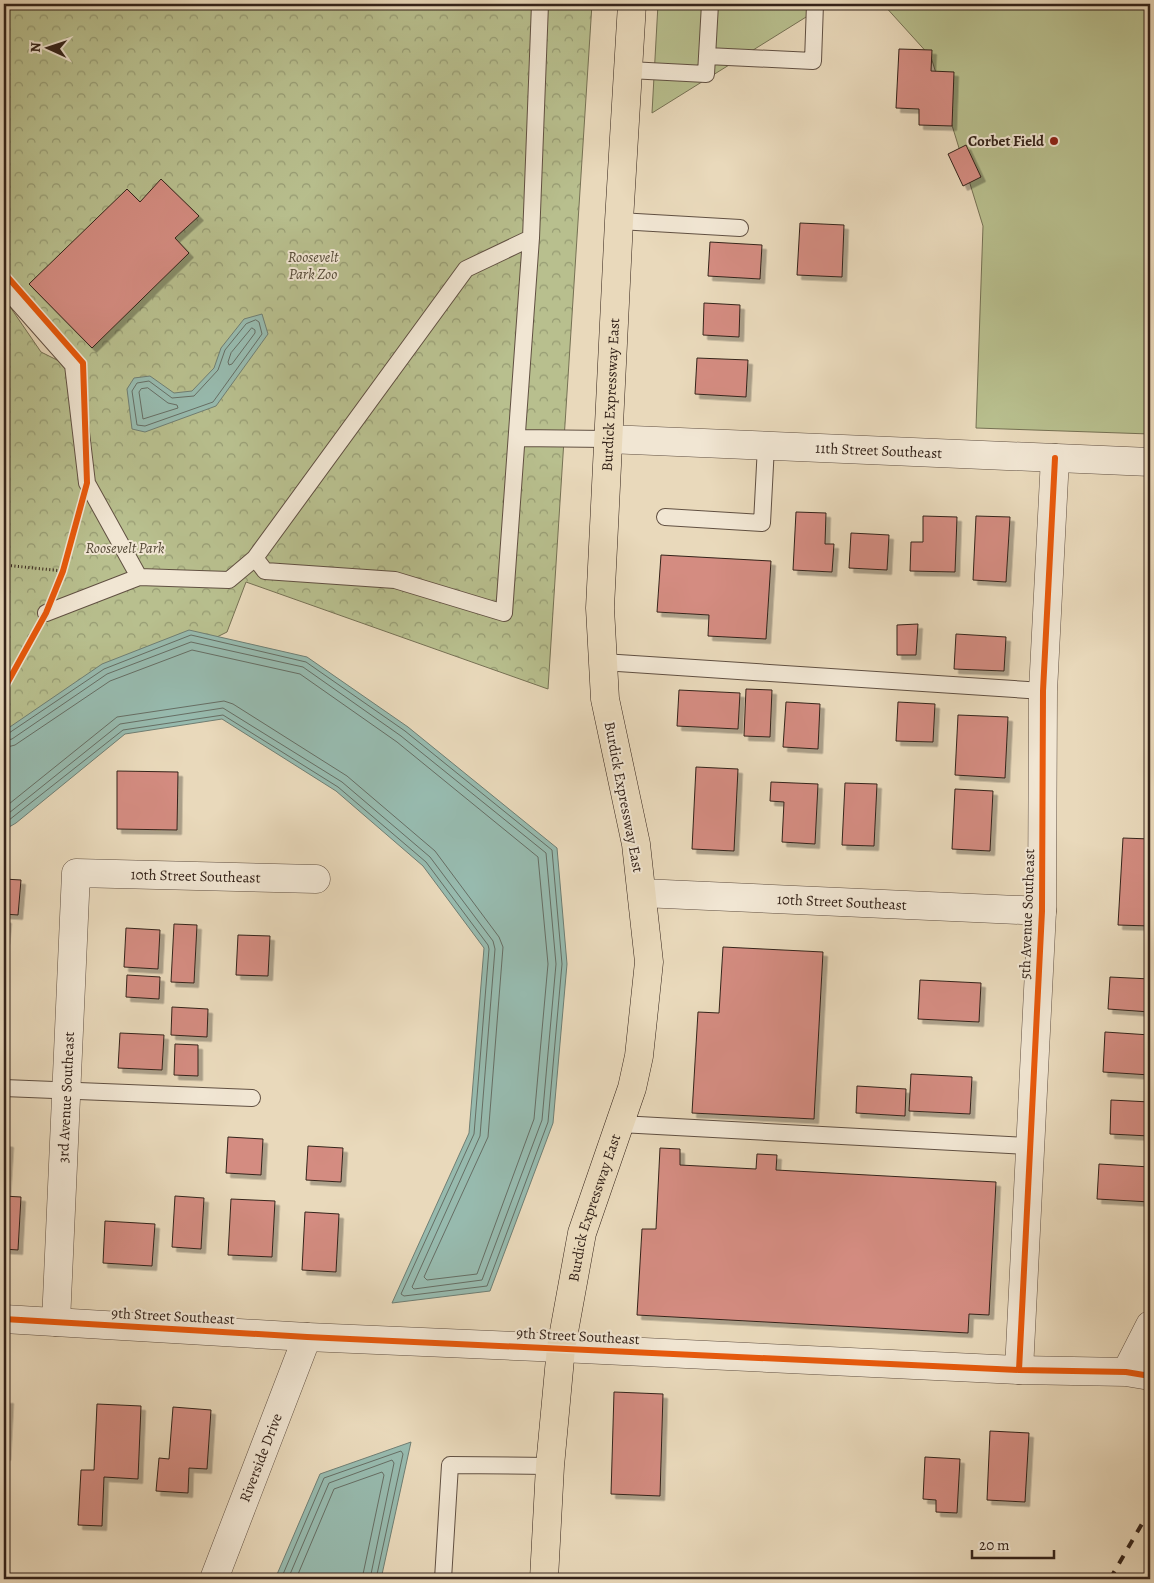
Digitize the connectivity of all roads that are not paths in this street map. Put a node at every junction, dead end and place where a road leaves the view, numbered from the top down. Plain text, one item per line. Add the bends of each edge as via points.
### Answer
1 (540, 4) edge
2 (632, 4) edge
3 (710, 4) edge
4 (815, 4) edge
5 (707, 56) junction
6 (629, 70) junction
7 (619, 221) junction
8 (740, 228) dead end
9 (531, 238) junction
10 (4, 287) edge
11 (517, 438) junction
12 (608, 439) junction
13 (766, 446) junction
14 (1055, 458) junction
15 (1150, 462) edge
16 (665, 517) dead end
17 (255, 558) junction
18 (139, 577) junction
19 (46, 613) road end
20 (603, 662) junction
21 (1043, 691) junction
22 (76, 873) joint
23 (316, 879) dead end
24 (642, 893) junction
25 (1042, 911) junction
26 (4, 1088) edge
27 (66, 1091) junction
28 (252, 1098) dead end
29 (620, 1124) junction
30 (1029, 1146) junction
31 (4, 1319) edge
32 (56, 1322) junction
33 (1150, 1325) edge
34 (307, 1337) junction
35 (561, 1348) junction
36 (1019, 1370) junction
37 (1138, 1374) edge
38 (550, 1466) junction
39 (214, 1579) edge
40 (443, 1579) edge
41 (544, 1579) edge

1 - 9 lane
2 - 6 main road, Burdick Expressway East
3 - 5 lane
4 - 5 lane via 813,61
5 - 6 lane via 706,74
6 - 7 main road, Burdick Expressway East
7 - 8 lane
7 - 12 main road, Burdick Expressway East
9 - 11 lane
9 - 17 lane via 466,269
10 - 18 lane via 73,364 87,483
11 - 12 lane
11 - 17 lane via 504,613 395,580 265,570
12 - 13 street, 11th Street Southeast
12 - 20 main road, Burdick Expressway East via 600,608
13 - 14 street, 11th Street Southeast
13 - 16 lane via 762,523
14 - 15 street, 11th Street Southeast
14 - 21 street, 5th Avenue Southeast
17 - 18 lane via 229,580
18 - 19 lane
20 - 21 lane
20 - 24 main road, Burdick Expressway East via 606,699 636,844
21 - 25 street, 5th Avenue Southeast
22 - 23 street, 10th Street Southeast
22 - 27 street, 3rd Avenue Southeast
24 - 25 street, 10th Street Southeast
24 - 29 main road, Burdick Expressway East via 650,962 639,1056
25 - 30 street, 5th Avenue Southeast
26 - 27 lane
27 - 28 lane
27 - 32 street, 3rd Avenue Southeast
29 - 30 lane
29 - 35 main road, Burdick Expressway East via 582,1233
30 - 36 street, 5th Avenue Southeast
31 - 32 street, 9th Street Southeast
32 - 34 street, 9th Street Southeast
33 - 37 street
34 - 35 street, 9th Street Southeast
34 - 39 street, Riverside Drive
35 - 36 street, 9th Street Southeast
35 - 38 main road, Burdick Expressway East
36 - 37 street, 9th Street Southeast
38 - 40 lane via 450,1465
38 - 41 main road, Burdick Expressway East

